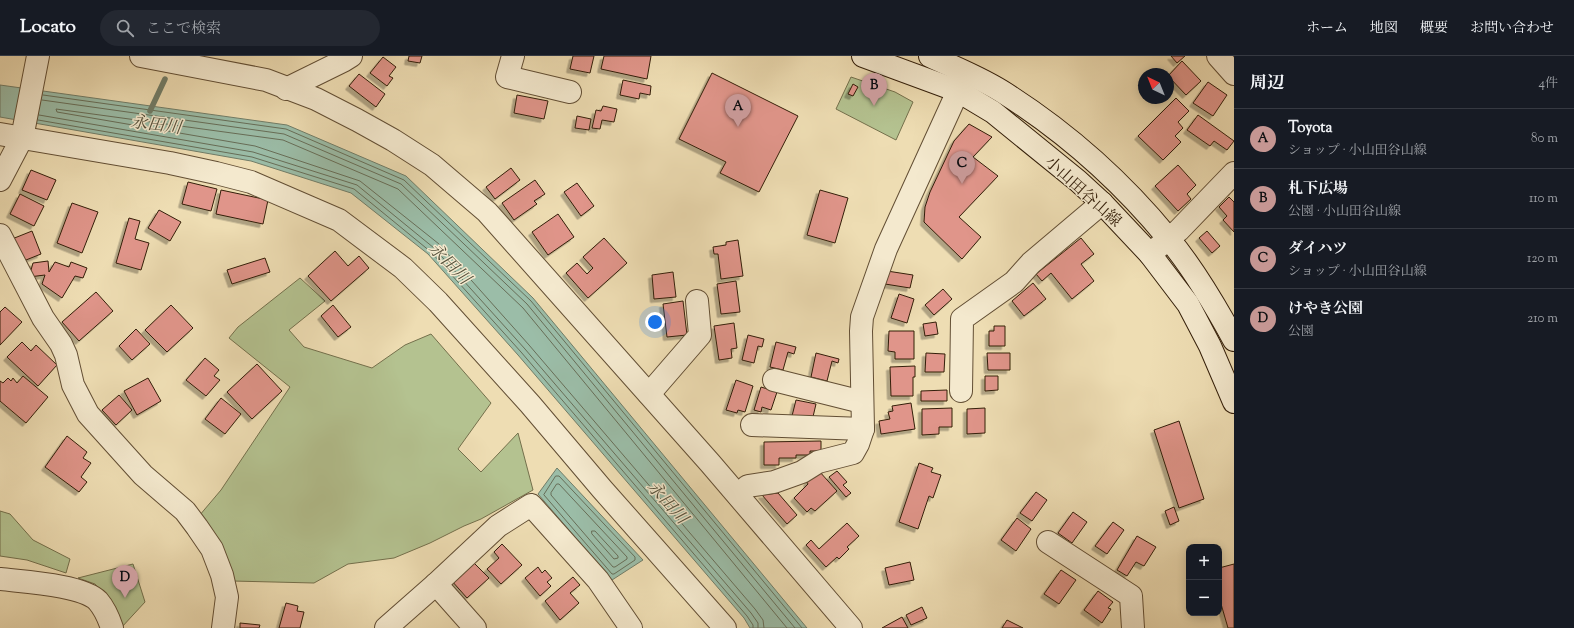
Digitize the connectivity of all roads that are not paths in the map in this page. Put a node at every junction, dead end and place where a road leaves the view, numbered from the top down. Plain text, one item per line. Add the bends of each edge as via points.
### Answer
1 (38, 56) edge
2 (143, 56) edge
3 (351, 56) edge
4 (513, 56) edge
5 (863, 56) edge
6 (1218, 56) edge
7 (938, 58) edge
8 (1234, 74) edge
9 (934, 81) junction
10 (286, 89) junction
11 (958, 91) junction
12 (570, 92) dead end
13 (0, 134) edge
14 (22, 138) junction
15 (1234, 172) edge
16 (0, 180) edge
17 (1102, 203) junction
18 (0, 235) edge
19 (1169, 239) junction
20 (1150, 254) junction
21 (697, 301) dead end
22 (1234, 340) edge
23 (774, 380) dead end
24 (961, 391) dead end
25 (649, 394) junction
26 (862, 402) junction
27 (1234, 402) edge
28 (752, 424) dead end
29 (862, 429) junction
30 (738, 494) junction
31 (1048, 542) dead end
32 (0, 579) edge
33 (436, 584) junction
34 (112, 628) edge
35 (223, 628) edge
36 (386, 628) edge
37 (475, 628) edge
38 (631, 628) edge
39 (725, 628) edge
40 (851, 628) edge
41 (1133, 628) edge

1 - 14 street
2 - 10 street via 266,80
3 - 10 street
4 - 12 street via 507,77
5 - 9 street, 小山田谷山線
6 - 8 street
7 - 9 street
7 - 19 street, 小山田谷山線 via 1005,93 1080,148 1111,175
9 - 11 street, 小山田谷山線
10 - 25 street via 316,99 393,140 432,165 464,191 487,212
11 - 17 street, 小山田谷山線 via 993,112
11 - 26 street via 886,249 862,317
13 - 14 street
14 - 16 street
14 - 39 street via 170,163 251,182 339,220 403,268 438,302
15 - 19 street
17 - 20 street, 小山田谷山線
17 - 24 street via 1031,263 1014,282 962,319
18 - 35 street via 43,318 61,344 73,385 88,414 143,475 185,511 212,550 222,574 227,597
19 - 20 street
19 - 22 street, 小山田谷山線 via 1198,278
20 - 27 street, 小山田谷山線 via 1188,304 1210,346
21 - 25 street via 700,334
23 - 26 street
25 - 30 street
26 - 29 street
28 - 29 street
29 - 30 street via 853,453 818,462 802,472 774,482 748,486
30 - 40 street
31 - 41 street via 1131,596
32 - 34 street via 77,589 98,601
33 - 36 street
33 - 37 street
33 - 38 street via 498,526 531,505 598,580

